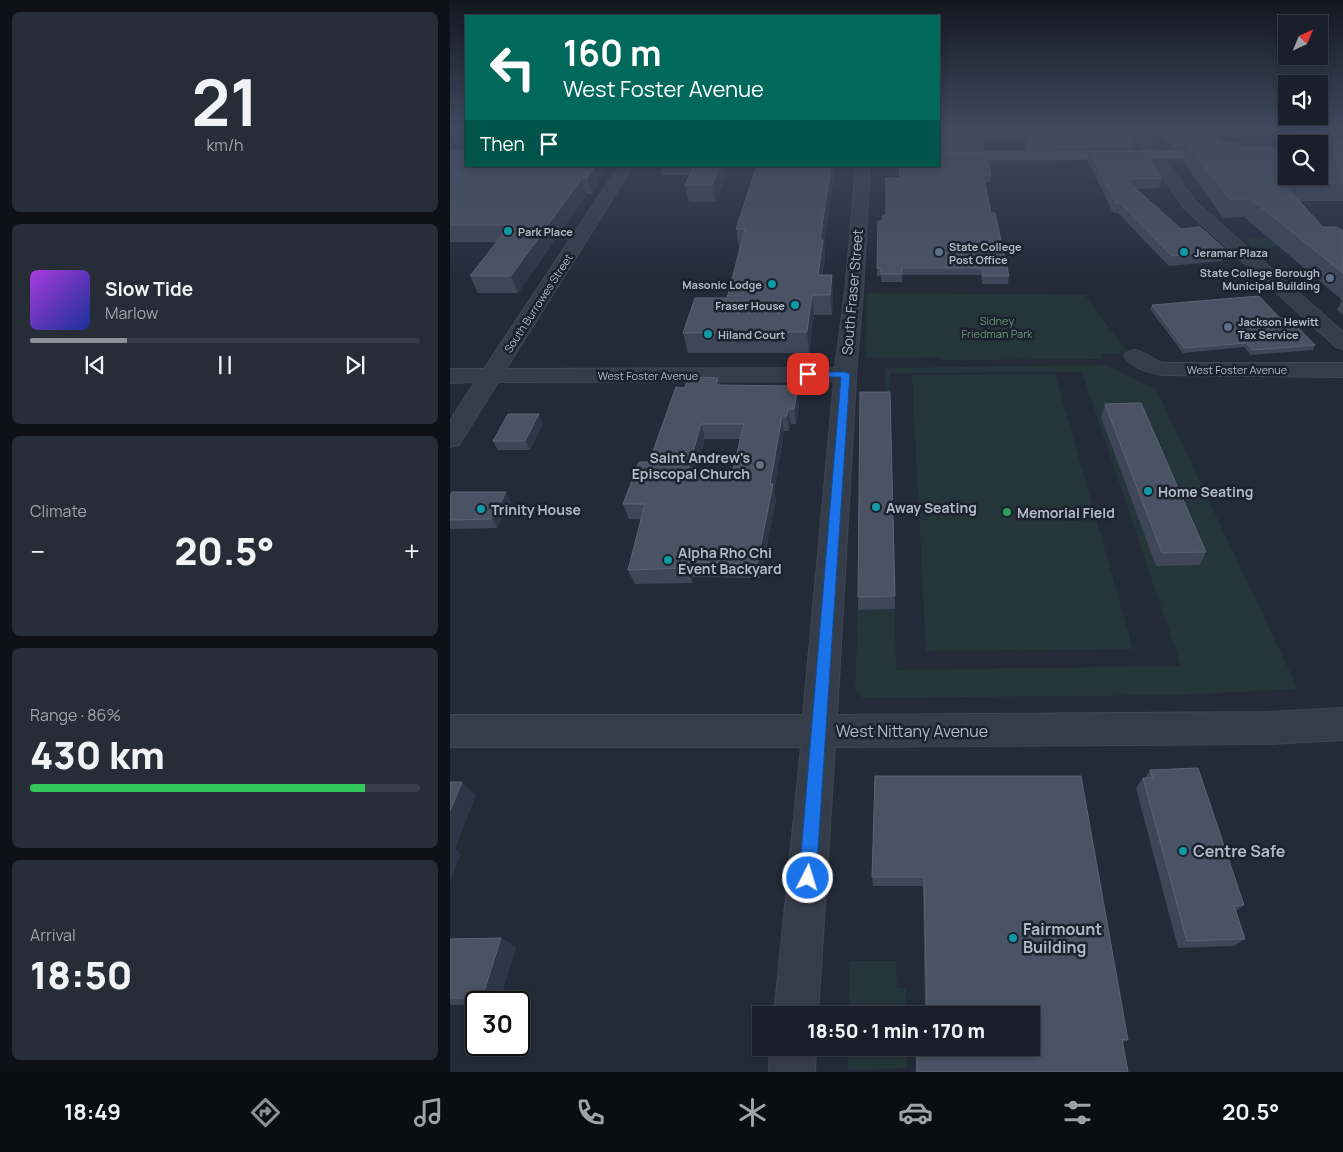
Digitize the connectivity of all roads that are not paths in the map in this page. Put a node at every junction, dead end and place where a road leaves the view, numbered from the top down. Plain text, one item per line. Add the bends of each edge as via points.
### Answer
1 (618, 178) edge
2 (862, 178) edge
3 (1171, 178) edge
4 (1343, 343) edge
5 (1135, 356) dead end
6 (1343, 370) edge
7 (845, 374) junction
8 (450, 376) edge
9 (491, 376) junction
10 (450, 439) edge
11 (1343, 724) edge
12 (450, 731) edge
13 (819, 731) junction
14 (797, 1006) edge
15 (793, 1056) edge
16 (792, 1072) edge

1 - 9 street, South Burrowes Street
2 - 7 street, South Fraser Street
3 - 4 street via 1189,204
5 - 6 street, West Foster Avenue via 1146,365 1163,369
7 - 9 street, West Foster Avenue
7 - 13 street, South Fraser Street
8 - 9 street, West Foster Avenue
9 - 10 street, South Burrowes Street
11 - 13 street, West Nittany Avenue via 1261,728
12 - 13 street, West Nittany Avenue
13 - 14 street, South Fraser Street
15 - 16 street

